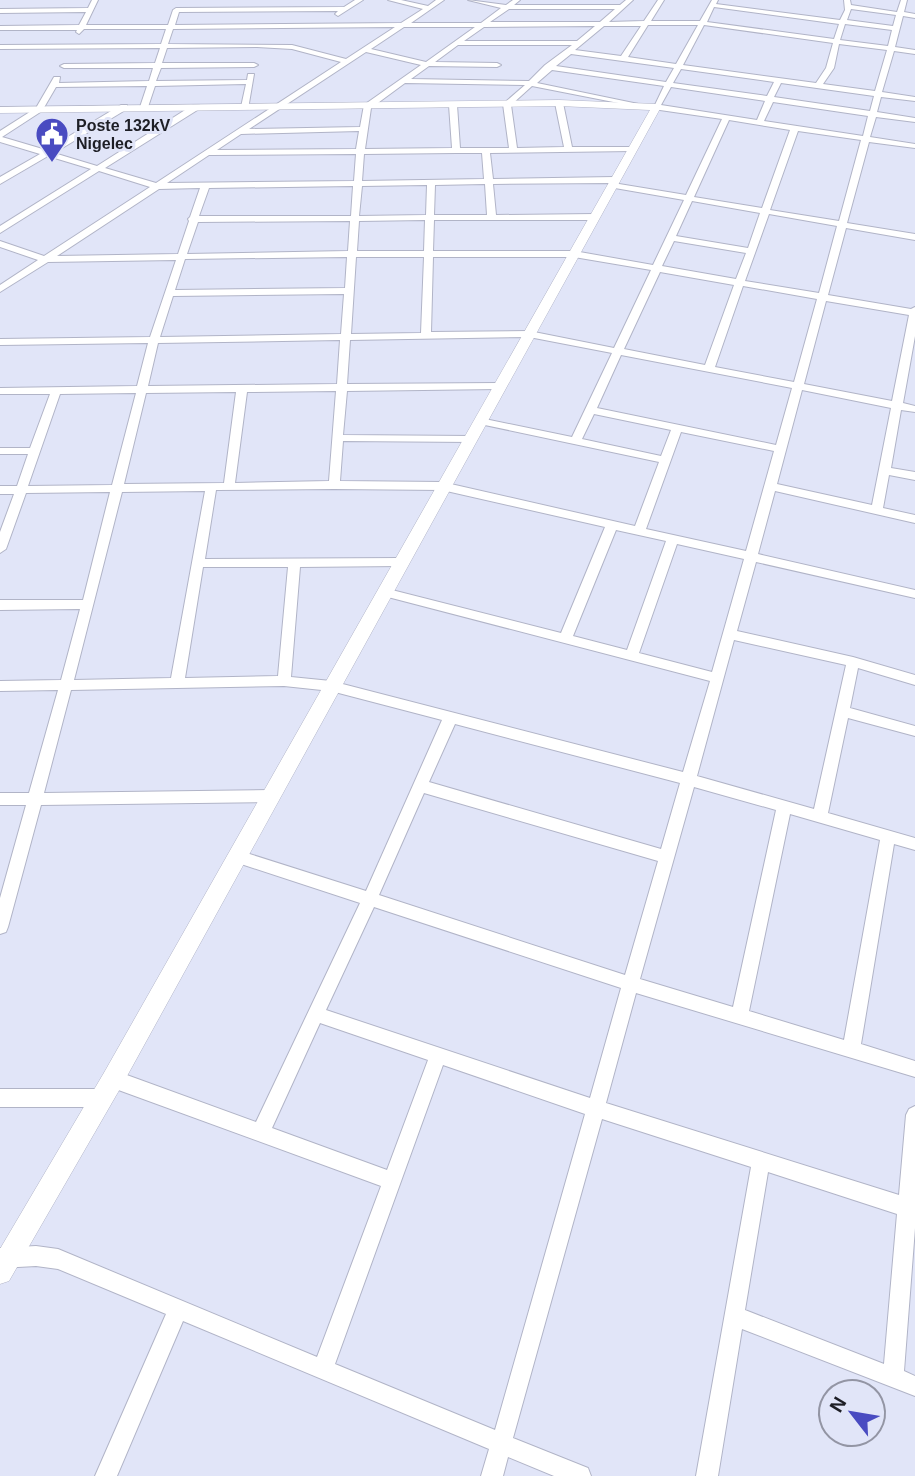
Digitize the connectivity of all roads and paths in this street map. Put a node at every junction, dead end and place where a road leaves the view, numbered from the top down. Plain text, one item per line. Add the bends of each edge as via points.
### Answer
1 (95, 0) edge
2 (360, 0) edge
3 (391, 0) edge
4 (441, 0) edge
5 (471, 0) edge
6 (517, 0) edge
7 (630, 0) edge
8 (661, 0) edge
9 (772, 0) edge
10 (904, 0) edge
11 (714, 3) edge
12 (848, 3) edge
13 (216, 4) edge
14 (267, 4) edge
15 (620, 7) junction
16 (429, 8) junction
17 (506, 8) junction
18 (345, 9) junction
19 (90, 10) junction
20 (0, 11) edge
21 (767, 12) junction
22 (900, 16) junction
23 (915, 16) edge
24 (915, 21) edge
25 (843, 22) junction
26 (647, 23) junction
27 (702, 23) junction
28 (484, 24) junction
29 (600, 24) junction
30 (405, 25) junction
31 (261, 26) junction
32 (317, 26) junction
33 (81, 27) junction
34 (171, 27) junction
35 (0, 28) edge
36 (897, 29) junction
37 (304, 33) dead end
38 (294, 40) dead end
39 (835, 41) junction
40 (456, 43) junction
41 (576, 43) junction
42 (257, 45) junction
43 (164, 46) junction
44 (284, 46) junction
45 (0, 47) edge
46 (72, 47) junction
47 (88, 47) junction
48 (891, 49) junction
49 (367, 50) junction
50 (567, 51) junction
51 (915, 52) edge
52 (607, 57) junction
53 (623, 59) junction
54 (349, 62) junction
55 (427, 64) junction
56 (254, 65) junction
57 (497, 65) dead end
58 (64, 66) junction
59 (98, 66) junction
60 (157, 66) junction
61 (678, 66) junction
62 (548, 67) junction
63 (595, 74) junction
64 (778, 80) junction
65 (403, 81) junction
66 (250, 82) junction
67 (529, 83) junction
68 (150, 84) junction
69 (54, 85) junction
70 (668, 85) junction
71 (818, 86) junction
72 (880, 94) junction
73 (915, 99) edge
74 (771, 100) junction
75 (559, 103) junction
76 (507, 104) junction
77 (453, 105) junction
78 (650, 106) junction
79 (124, 107) junction
80 (144, 107) junction
81 (196, 107) junction
82 (245, 107) junction
83 (366, 107) junction
84 (275, 108) junction
85 (39, 109) junction
86 (0, 110) edge
87 (874, 114) junction
88 (727, 117) junction
89 (915, 120) edge
90 (760, 122) junction
91 (795, 128) junction
92 (362, 129) junction
93 (238, 132) junction
94 (0, 137) edge
95 (867, 138) junction
96 (915, 146) edge
97 (632, 149) junction
98 (513, 150) junction
99 (569, 150) junction
100 (456, 151) junction
101 (486, 151) junction
102 (360, 152) junction
103 (47, 153) junction
104 (205, 153) junction
105 (279, 153) junction
106 (277, 164) dead end
107 (98, 169) junction
108 (0, 181) edge
109 (431, 183) junction
110 (489, 183) junction
111 (613, 183) junction
112 (358, 184) junction
113 (156, 186) junction
114 (205, 186) junction
115 (692, 198) junction
116 (764, 211) junction
117 (595, 217) junction
118 (429, 218) junction
119 (492, 218) junction
120 (192, 219) junction
121 (355, 219) junction
122 (842, 225) junction
123 (0, 230) edge
124 (915, 237) edge
125 (672, 238) junction
126 (0, 244) edge
127 (750, 251) junction
128 (353, 254) junction
129 (428, 254) junction
130 (574, 254) junction
131 (181, 256) junction
132 (44, 259) junction
133 (659, 267) junction
134 (739, 281) junction
135 (0, 289) edge
136 (349, 291) junction
137 (171, 293) junction
138 (823, 296) junction
139 (915, 312) edge
140 (426, 334) junction
141 (529, 334) junction
142 (345, 335) junction
143 (154, 340) junction
144 (0, 342) edge
145 (619, 351) junction
146 (912, 356) edge
147 (709, 369) junction
148 (499, 386) junction
149 (798, 386) junction
150 (342, 387) junction
151 (242, 388) junction
152 (141, 389) junction
153 (0, 391) edge
154 (55, 391) junction
155 (899, 405) junction
156 (915, 409) edge
157 (591, 410) junction
158 (480, 421) junction
159 (677, 427) junction
160 (338, 438) junction
161 (471, 439) junction
162 (576, 441) junction
163 (781, 449) junction
164 (0, 451) edge
165 (34, 452) junction
166 (664, 460) junction
167 (886, 471) junction
168 (915, 476) edge
169 (334, 485) junction
170 (442, 486) junction
171 (770, 486) junction
172 (211, 487) junction
173 (229, 487) junction
174 (118, 489) junction
175 (0, 490) edge
176 (21, 490) junction
177 (877, 510) junction
178 (915, 519) edge
179 (612, 526) junction
180 (639, 531) junction
181 (673, 539) junction
182 (0, 550) edge
183 (750, 557) junction
184 (400, 562) junction
185 (199, 563) junction
186 (294, 563) junction
187 (384, 592) junction
188 (915, 594) edge
189 (88, 604) junction
190 (0, 605) edge
191 (730, 634) junction
192 (565, 639) junction
193 (631, 656) junction
194 (853, 662) junction
195 (717, 678) junction
196 (915, 680) edge
197 (284, 681) junction
198 (177, 683) junction
199 (66, 685) junction
200 (0, 686) edge
201 (331, 686) junction
202 (842, 711) junction
203 (451, 716) junction
204 (915, 731) edge
205 (688, 779) junction
206 (421, 786) junction
207 (271, 796) junction
208 (35, 798) junction
209 (0, 799) edge
210 (784, 806) junction
211 (820, 816) junction
212 (888, 836) junction
213 (915, 844) edge
214 (237, 856) junction
215 (666, 857) junction
216 (369, 900) junction
217 (1, 920) edge
218 (631, 984) junction
219 (316, 1014) junction
220 (739, 1017) junction
221 (851, 1051) junction
222 (439, 1054) junction
223 (915, 1069) edge
224 (113, 1079) junction
225 (0, 1098) edge
226 (102, 1098) junction
227 (597, 1109) junction
228 (915, 1115) edge
229 (260, 1133) junction
230 (761, 1162) junction
231 (393, 1181) junction
232 (906, 1207) junction
233 (3, 1263) edge
234 (179, 1308) junction
235 (734, 1316) junction
236 (323, 1368) junction
237 (893, 1378) junction
238 (915, 1385) edge
239 (501, 1443) junction
240 (106, 1476) edge
241 (492, 1476) edge
242 (580, 1476) edge
243 (707, 1476) edge

1 - 19 street
2 - 18 street
3 - 16 street
4 - 16 street
5 - 17 street
6 - 17 street
7 - 15 street
8 - 26 street
9 - 21 street
10 - 22 street
11 - 21 street
11 - 27 street
12 - 22 street
12 - 25 street
13 - 14 street
13 - 34 street via 176,10
14 - 18 street
14 - 31 street
15 - 17 street
15 - 29 street
16 - 30 street
17 - 28 street
18 - 32 street
19 - 20 street
19 - 33 street
21 - 25 street
22 - 23 street
22 - 24 street
22 - 36 street
25 - 36 street
25 - 39 street
26 - 27 street
26 - 29 street
26 - 53 street
27 - 39 street
27 - 61 street
28 - 29 street
28 - 30 street
28 - 40 street
29 - 41 street
30 - 32 street
30 - 49 street
31 - 32 street
31 - 34 street
31 - 42 street
32 - 37 street
33 - 34 street
33 - 35 street
33 - 46 street
34 - 43 street
36 - 48 street
38 - 44 street
39 - 48 street
39 - 71 street via 830,68
40 - 41 street
40 - 55 street
41 - 50 street
42 - 43 street
42 - 44 street
42 - 56 street
43 - 47 street
43 - 60 street
44 - 54 street
45 - 46 street
46 - 47 street
46 - 58 street
47 - 59 street via 99,55
48 - 51 street
48 - 72 street
49 - 54 street
49 - 55 street
50 - 52 street
50 - 62 street
52 - 53 street
52 - 63 street
53 - 61 street
54 - 84 street
55 - 57 street
55 - 65 street
56 - 60 street
56 - 66 street
58 - 59 street
58 - 69 street
59 - 60 street
60 - 68 street
61 - 64 street
61 - 70 street
62 - 63 street
62 - 67 street
63 - 70 street
64 - 71 street
64 - 74 street
65 - 67 street
65 - 83 street
66 - 68 street
66 - 82 street
67 - 76 street
67 - 78 street
68 - 69 street
68 - 80 street
69 - 85 street
70 - 74 street
70 - 78 street
71 - 72 street
72 - 73 street
72 - 87 street
74 - 87 street
74 - 90 street
75 - 76 street
75 - 78 street
75 - 99 street
76 - 77 street
76 - 98 street
77 - 83 street
77 - 100 street
78 - 88 street
78 - 97 street
79 - 80 street
79 - 85 street
79 - 103 street
80 - 81 street
81 - 82 street
81 - 107 street
82 - 84 street
83 - 84 street
83 - 92 street
84 - 93 street
85 - 86 street
85 - 94 street
87 - 89 street
87 - 95 street
88 - 90 street
88 - 115 street
90 - 91 street
91 - 95 street
91 - 116 street
92 - 93 street
92 - 102 street
93 - 104 street
94 - 103 street
95 - 96 street
95 - 122 street
97 - 99 street
97 - 111 street
98 - 99 street
98 - 101 street
100 - 101 street
100 - 102 street
101 - 110 street
102 - 105 street
102 - 112 street
103 - 107 street
103 - 108 street
104 - 105 street
104 - 113 street
105 - 106 street
107 - 113 street
107 - 123 street
109 - 110 street
109 - 112 street
109 - 118 street
110 - 111 street
110 - 119 street
111 - 115 street
111 - 117 street
112 - 114 street
112 - 121 street
113 - 114 street
113 - 132 street
114 - 120 street
115 - 116 street
115 - 125 street
116 - 122 street
116 - 127 street
117 - 119 street
117 - 130 street
118 - 119 street
118 - 121 street
118 - 129 street
120 - 121 street
120 - 131 street
121 - 128 street
122 - 124 street
122 - 138 street
125 - 127 street
125 - 133 street
126 - 132 street
127 - 134 street
128 - 129 street
128 - 131 street
128 - 136 street
129 - 130 street
129 - 140 street
130 - 133 street
130 - 141 street
131 - 132 street
131 - 137 street
132 - 135 street
133 - 134 street
133 - 145 street
134 - 138 street
134 - 147 street
136 - 137 street
136 - 142 street
137 - 143 street
138 - 139 street
138 - 149 street
139 - 146 street
140 - 141 street
140 - 142 street
141 - 145 street
141 - 148 street
142 - 143 street
142 - 150 street
143 - 144 street
143 - 152 street
145 - 147 street
145 - 157 street
146 - 155 street
147 - 149 street
148 - 150 street
148 - 158 street
149 - 155 street
149 - 163 street
150 - 151 street
150 - 160 street
151 - 152 street
151 - 173 street
152 - 154 street
152 - 174 street
153 - 154 street
154 - 165 street
155 - 156 street
155 - 167 street
157 - 159 street
157 - 162 street
158 - 161 street
158 - 162 street
159 - 163 street
159 - 166 street
160 - 161 street
160 - 169 street
161 - 170 street
162 - 166 street
163 - 171 street
164 - 165 street
165 - 176 street
166 - 180 street
167 - 168 street
167 - 177 street
169 - 170 street
169 - 173 street
170 - 179 street
170 - 184 street
171 - 177 street
171 - 183 street
172 - 173 street
172 - 174 street
172 - 185 street
174 - 176 street
174 - 189 street
175 - 176 street
176 - 182 street
177 - 178 street
179 - 180 street
179 - 192 street
180 - 181 street
181 - 183 street
181 - 193 street
183 - 188 street
183 - 191 street
184 - 186 street
184 - 187 street
185 - 186 street
185 - 198 street
186 - 197 street
187 - 192 street
187 - 201 street
189 - 190 street
189 - 199 street
191 - 194 street
191 - 195 street
192 - 193 street
193 - 195 street
194 - 196 street
194 - 202 street
195 - 205 street
197 - 198 street
197 - 201 street
198 - 199 street
199 - 200 street
199 - 208 street
201 - 203 street
201 - 207 street
202 - 204 street
202 - 211 street
203 - 205 street
203 - 206 street
205 - 210 street
205 - 215 street
206 - 215 street
206 - 216 street
207 - 208 street
207 - 214 street
208 - 209 street
208 - 217 street
210 - 211 street
210 - 220 street
211 - 212 street
212 - 213 street
212 - 221 street
214 - 216 street
214 - 224 street
215 - 218 street
216 - 218 street
216 - 219 street
218 - 220 street
218 - 227 street
219 - 222 street
219 - 229 street
220 - 221 street
221 - 223 street
222 - 227 street
222 - 231 street
224 - 226 street
224 - 229 street
225 - 226 street
226 - 233 street
227 - 230 street
227 - 239 street
228 - 232 street
229 - 231 street
230 - 232 street
230 - 235 street
231 - 236 street
232 - 237 street
233 - 234 street via 36,1256 58,1259
234 - 236 street
234 - 240 street
235 - 237 street
235 - 243 street
236 - 239 street
237 - 238 street
239 - 241 street
239 - 242 street

